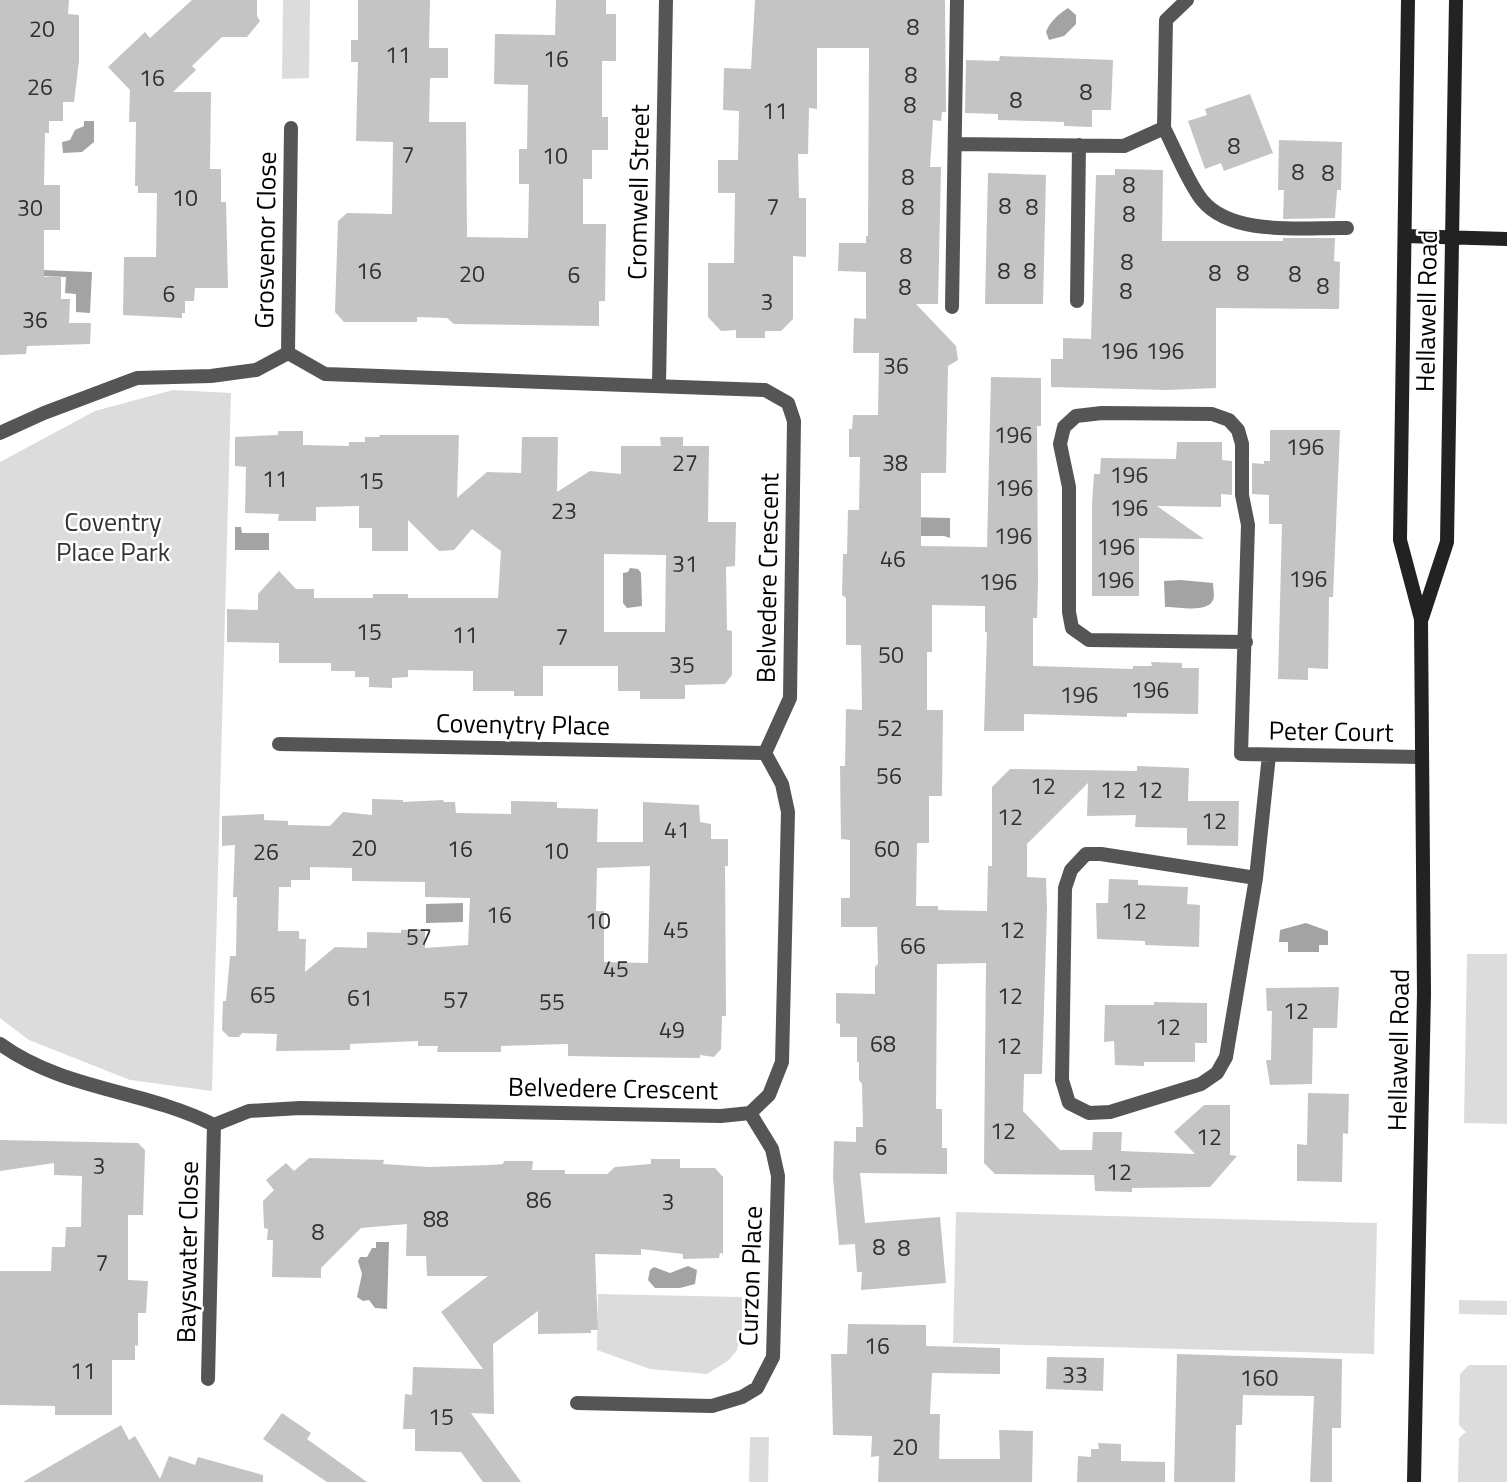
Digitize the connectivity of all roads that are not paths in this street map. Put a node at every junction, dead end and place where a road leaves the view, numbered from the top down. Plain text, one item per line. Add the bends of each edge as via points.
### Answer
1 (666, 0) edge
2 (957, 0) edge
3 (1187, 0) edge
4 (1408, 0) edge
5 (1456, 0) edge
6 (291, 128) dead end
7 (1164, 128) junction
8 (955, 145) junction
9 (1079, 145) junction
10 (1347, 228) dead end
11 (1405, 236) junction
12 (1452, 238) junction
13 (1507, 239) edge
14 (1077, 301) dead end
15 (952, 307) dead end
16 (288, 353) junction
17 (659, 385) junction
18 (0, 433) edge
19 (1421, 619) junction
20 (1246, 642) junction
21 (279, 744) dead end
22 (765, 753) junction
23 (1269, 755) junction
24 (1421, 757) junction
25 (1256, 878) junction
26 (0, 1044) edge
27 (750, 1112) junction
28 (214, 1125) junction
29 (208, 1379) dead end
30 (577, 1403) dead end
31 (1414, 1482) edge

1 - 17 street, Cromwell Street
2 - 8 street
3 - 7 street via 1166,20
4 - 11 street, Hellawell Road
5 - 12 street, Hellawell Road
6 - 16 street, Grosvenor Close
7 - 9 street via 1124,146
7 - 10 street via 1202,201 1225,218 1250,226
8 - 9 street
8 - 15 street
9 - 14 street
11 - 12 street
11 - 19 street, Hellawell Road via 1400,540
12 - 13 street
12 - 19 street, Hellawell Road via 1447,542
16 - 17 street, Belvedere Crescent via 325,374
16 - 18 street via 256,370 137,378
17 - 22 street, Belvedere Crescent via 765,390 788,403 794,421 790,698
19 - 24 street, Hellawell Road
20 - 20 street via 1089,640 1072,628 1069,487 1060,444 1064,427 1076,416 1212,414 1230,420 1238,430 1241,495 1248,525
20 - 23 street, Peter Court via 1241,754
21 - 22 street, Covenytry Place
22 - 27 street, Belvedere Crescent via 782,784 788,812 782,1062 769,1095
23 - 24 street, Peter Court
23 - 25 street
24 - 31 street, Hellawell Road via 1424,993
25 - 25 street via 1226,1057 1217,1073 1201,1084 1110,1112 1089,1113 1069,1103 1062,1080 1065,888 1071,870 1086,854 1101,854
26 - 28 street via 71,1081 190,1113
27 - 28 street, Belvedere Crescent via 721,1116 300,1108 249,1111
27 - 30 street, Curzon Place via 772,1149 778,1176 773,1357 757,1388 712,1406
28 - 29 street, Bayswater Close

